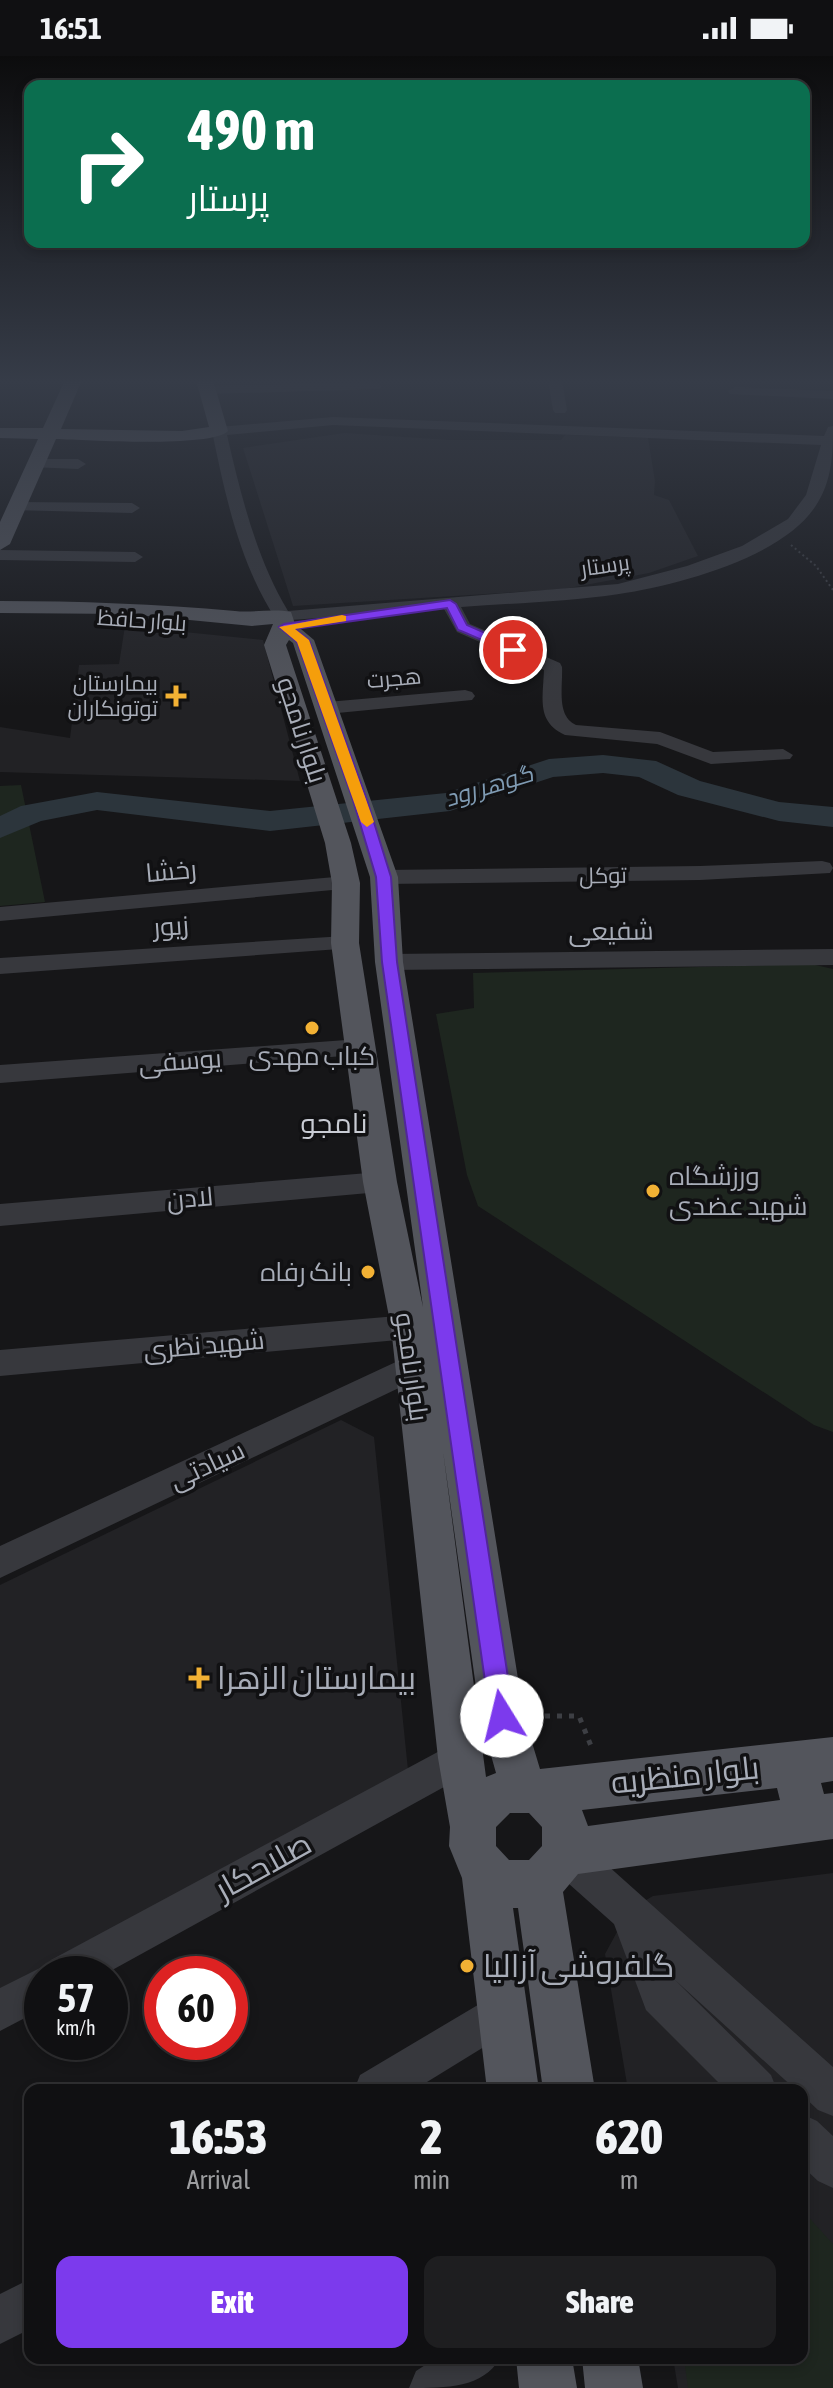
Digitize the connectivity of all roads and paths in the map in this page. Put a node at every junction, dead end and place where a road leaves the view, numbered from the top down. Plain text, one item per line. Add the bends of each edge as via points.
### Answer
1 (234, 489) edge
2 (816, 489) edge
3 (8, 503) edge
4 (132, 508) dead end
5 (776, 535) junction
6 (0, 544) edge
7 (0, 555) edge
8 (135, 557) dead end
9 (833, 590) edge
10 (440, 604) junction
11 (0, 607) edge
12 (0, 616) edge
13 (284, 622) junction
14 (465, 696) dead end
15 (327, 708) junction
16 (783, 755) dead end
17 (360, 800) junction
18 (325, 803) junction
19 (355, 840) junction
20 (822, 868) dead end
21 (384, 877) junction
22 (346, 883) junction
23 (0, 914) edge
24 (345, 943) junction
25 (833, 957) edge
26 (389, 962) junction
27 (0, 966) edge
28 (360, 1048) junction
29 (0, 1074) edge
30 (380, 1182) junction
31 (0, 1215) edge
32 (409, 1327) junction
33 (0, 1363) edge
34 (413, 1367) junction
35 (0, 1563) edge
36 (480, 1570) junction
37 (439, 1574) junction
38 (502, 1716) junction
39 (460, 1758) junction
40 (814, 1761) edge
41 (606, 1784) junction
42 (531, 1790) junction
43 (820, 1817) edge
44 (479, 1848) junction
45 (551, 1868) junction
46 (629, 1910) junction
47 (98, 1956) edge
48 (24, 1997) edge
49 (0, 2010) edge
50 (503, 2011) junction
51 (385, 2084) edge
52 (512, 2084) edge
53 (569, 2084) edge
54 (750, 2084) edge
55 (833, 2095) edge
56 (808, 2142) edge
57 (833, 2166) edge
58 (24, 2306) edge
59 (0, 2321) edge
60 (468, 2364) edge
61 (545, 2364) edge
62 (611, 2364) edge
63 (433, 2388) edge
64 (548, 2388) edge
65 (614, 2388) edge

1 - 13 street via 268,595
2 - 5 street, پرستار via 806,509
3 - 4 street
3 - 6 main road
5 - 9 path via 801,552
5 - 10 street, پرستار via 715,563 618,589
7 - 8 street
10 - 13 street, پرستار
10 - 16 street via 463,628 553,667 553,714 565,728 660,738 711,758
11 - 13 main road, بلوار حافظ via 127,608
12 - 13 main road, بلوار حافظ via 119,617 238,628
13 - 15 main road, بلوار نامجو via 303,640
13 - 18 main road, بلوار نامجو via 275,645
14 - 15 street, هجرت
15 - 17 main road, بلوار نامجو
17 - 18 main road
17 - 19 main road, بلوار نامجو
18 - 19 main road, بلوار نامجو
19 - 21 main road, بلوار نامجو
19 - 22 main road, بلوار نامجو
20 - 21 street, توکل
21 - 26 main road, بلوار نامجو
22 - 23 street, رخشا
22 - 24 main road, بلوار نامجو
24 - 27 street, زیور
24 - 28 main road, بلوار نامجو
25 - 26 street, شفیعی
26 - 36 main road, بلوار نامجو
28 - 29 street, یوسفی
28 - 30 main road, بلوار نامجو
30 - 31 street, لادن
30 - 32 main road, بلوار نامجو
32 - 33 street, شهید نظری
32 - 34 main road, بلوار نامجو
34 - 35 street, سیادتی
34 - 37 main road, بلوار نامجو
36 - 37 main road
36 - 38 main road, بلوار نامجو
37 - 39 main road, بلوار نامجو
38 - 41 path via 579,1716
38 - 42 main road, بلوار نامجو
39 - 44 main road, بلوار نامجو
39 - 47 street, صلاحکار
40 - 41 main road, بلوار منظریه
40 - 43 main road
41 - 42 main road, بلوار منظریه
42 - 44 main road via 491,1798 476,1817
42 - 45 main road via 555,1807 565,1830
43 - 45 main road, بلوار منظریه
44 - 45 main road via 493,1876 515,1885
44 - 50 main road, بلوار نامجو
45 - 46 street
45 - 53 main road
46 - 54 street via 660,1996
46 - 55 street
48 - 49 street
50 - 51 street
50 - 52 main road, بلوار نامجو
56 - 57 street
58 - 59 street
60 - 63 street
61 - 64 main road
62 - 65 main road

